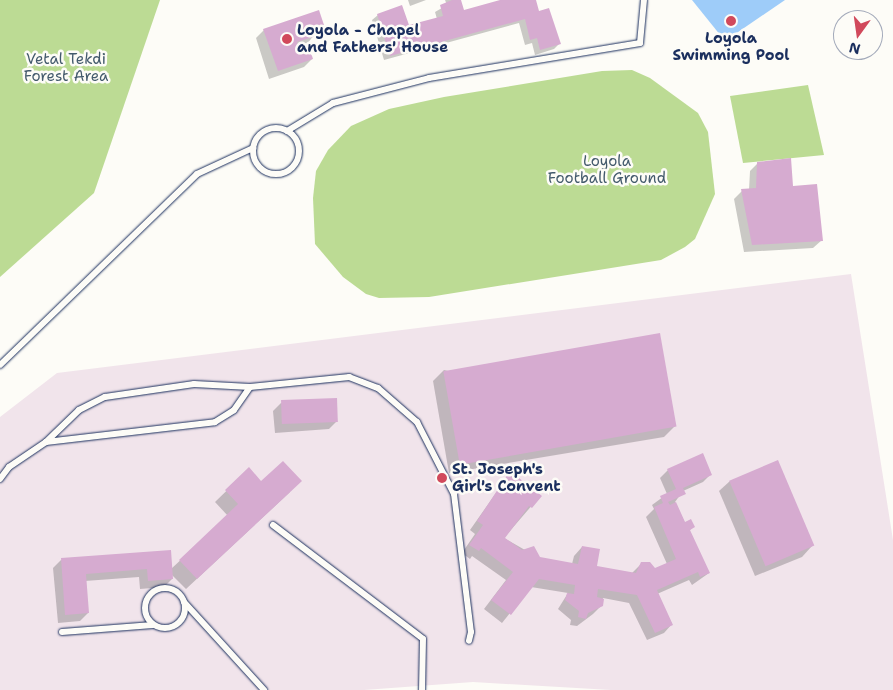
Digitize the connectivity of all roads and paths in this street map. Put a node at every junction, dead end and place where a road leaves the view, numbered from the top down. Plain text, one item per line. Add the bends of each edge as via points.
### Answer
1 (644, 0) edge
2 (287, 131) junction
3 (253, 148) junction
4 (0, 365) edge
5 (250, 387) junction
6 (46, 442) junction
7 (0, 479) edge
8 (273, 524) dead end
9 (184, 602) junction
10 (153, 625) junction
11 (62, 632) dead end
12 (469, 641) dead end
13 (264, 690) edge
14 (422, 690) edge

1 - 2 lane via 640,43 429,78 333,103
2 - 3 lane via 266,130
2 - 3 lane via 299,149 295,164 283,173 261,168 256,163
3 - 4 lane via 197,174
5 - 6 lane via 234,410 215,422
5 - 6 lane via 194,384 105,398 79,410
5 - 12 lane via 349,377 378,388 417,422 454,494 471,632
6 - 7 lane via 9,467
8 - 14 lane via 423,639
9 - 10 lane via 184,614 177,624 165,629
9 - 10 lane via 169,588 150,594 144,607
9 - 13 lane
10 - 11 lane

